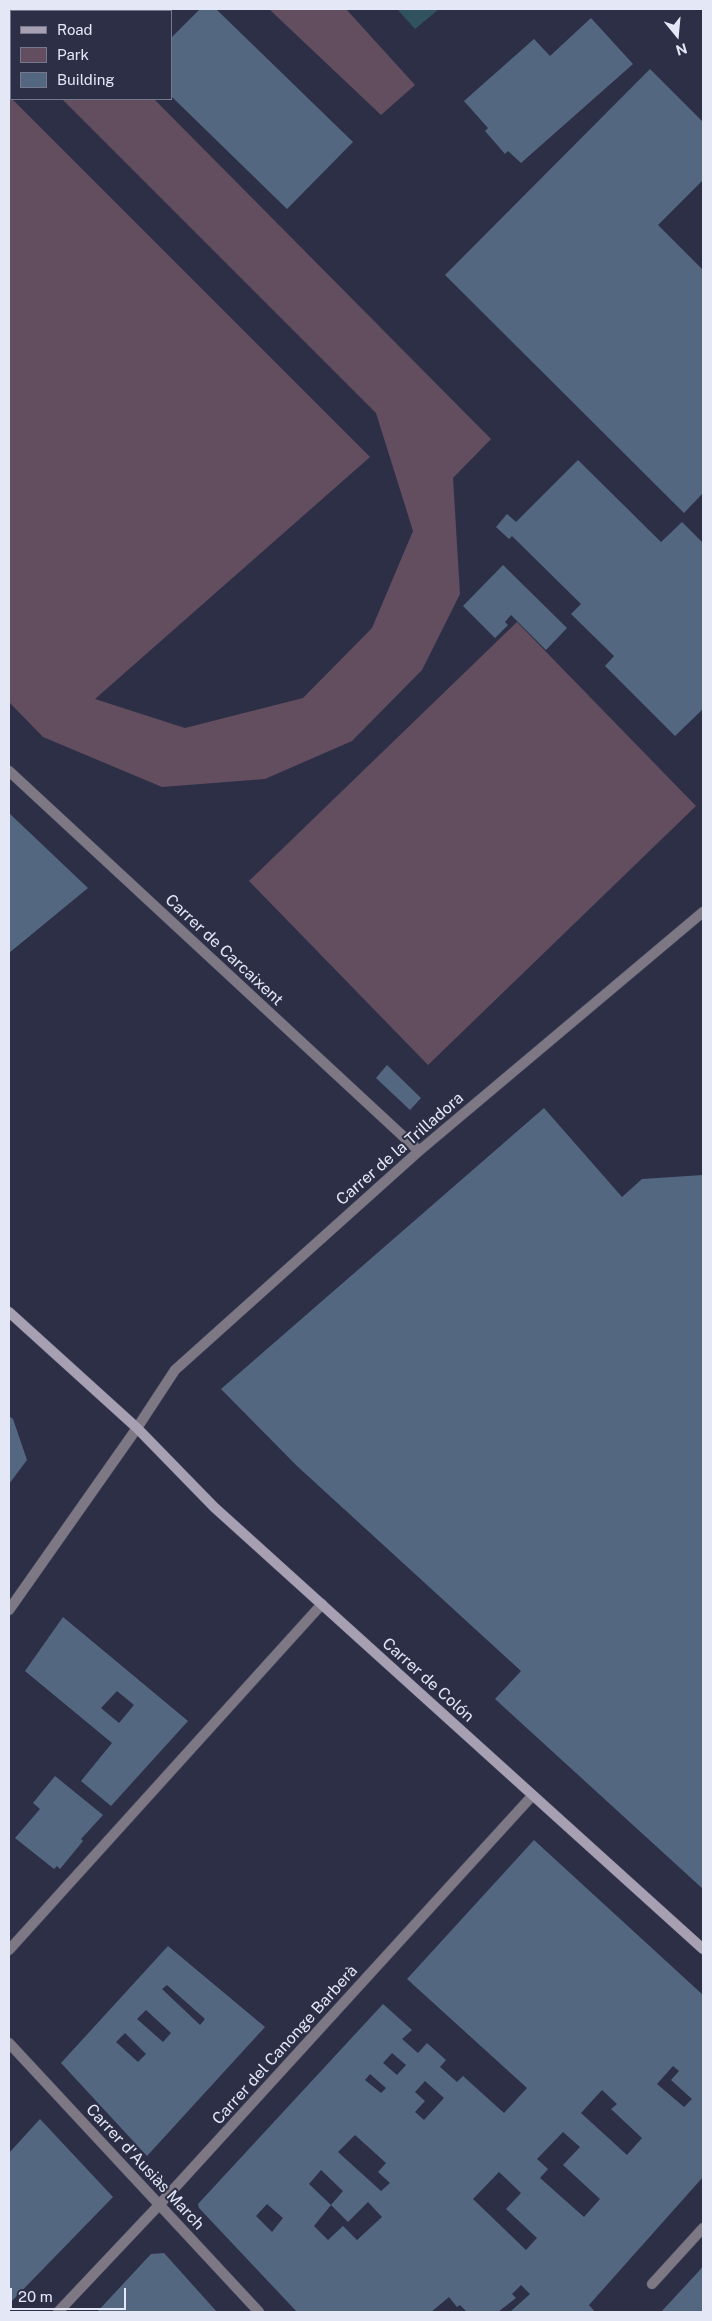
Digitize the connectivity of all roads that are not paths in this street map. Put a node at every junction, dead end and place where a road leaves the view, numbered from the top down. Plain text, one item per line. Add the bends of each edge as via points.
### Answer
1 (9, 771) edge
2 (703, 912) edge
3 (419, 1151) junction
4 (9, 1312) edge
5 (137, 1428) junction
6 (322, 1604) junction
7 (9, 1610) edge
8 (532, 1796) junction
9 (703, 1949) edge
10 (9, 1950) edge
11 (9, 2043) edge
12 (160, 2204) junction
13 (703, 2228) edge
14 (652, 2284) dead end
15 (58, 2312) edge
16 (259, 2312) edge

1 - 3 street, Carrer de Carcaixent
2 - 3 street, Carrer de la Trilladora
3 - 5 street, Carrer de la Trilladora via 175,1370
4 - 5 street, Carrer de Colón
5 - 6 street, Carrer de Colón via 214,1507
5 - 7 street, Carrer de la Trilladora
6 - 8 street, Carrer de Colón
6 - 10 street
8 - 9 street, Carrer de Colón
8 - 12 street, Carrer del Canonge Barberà
11 - 12 street, Carrer d'Ausiàs March
12 - 15 street, Carrer del Canonge Barberà
12 - 16 street, Carrer d'Ausiàs March
13 - 14 street

